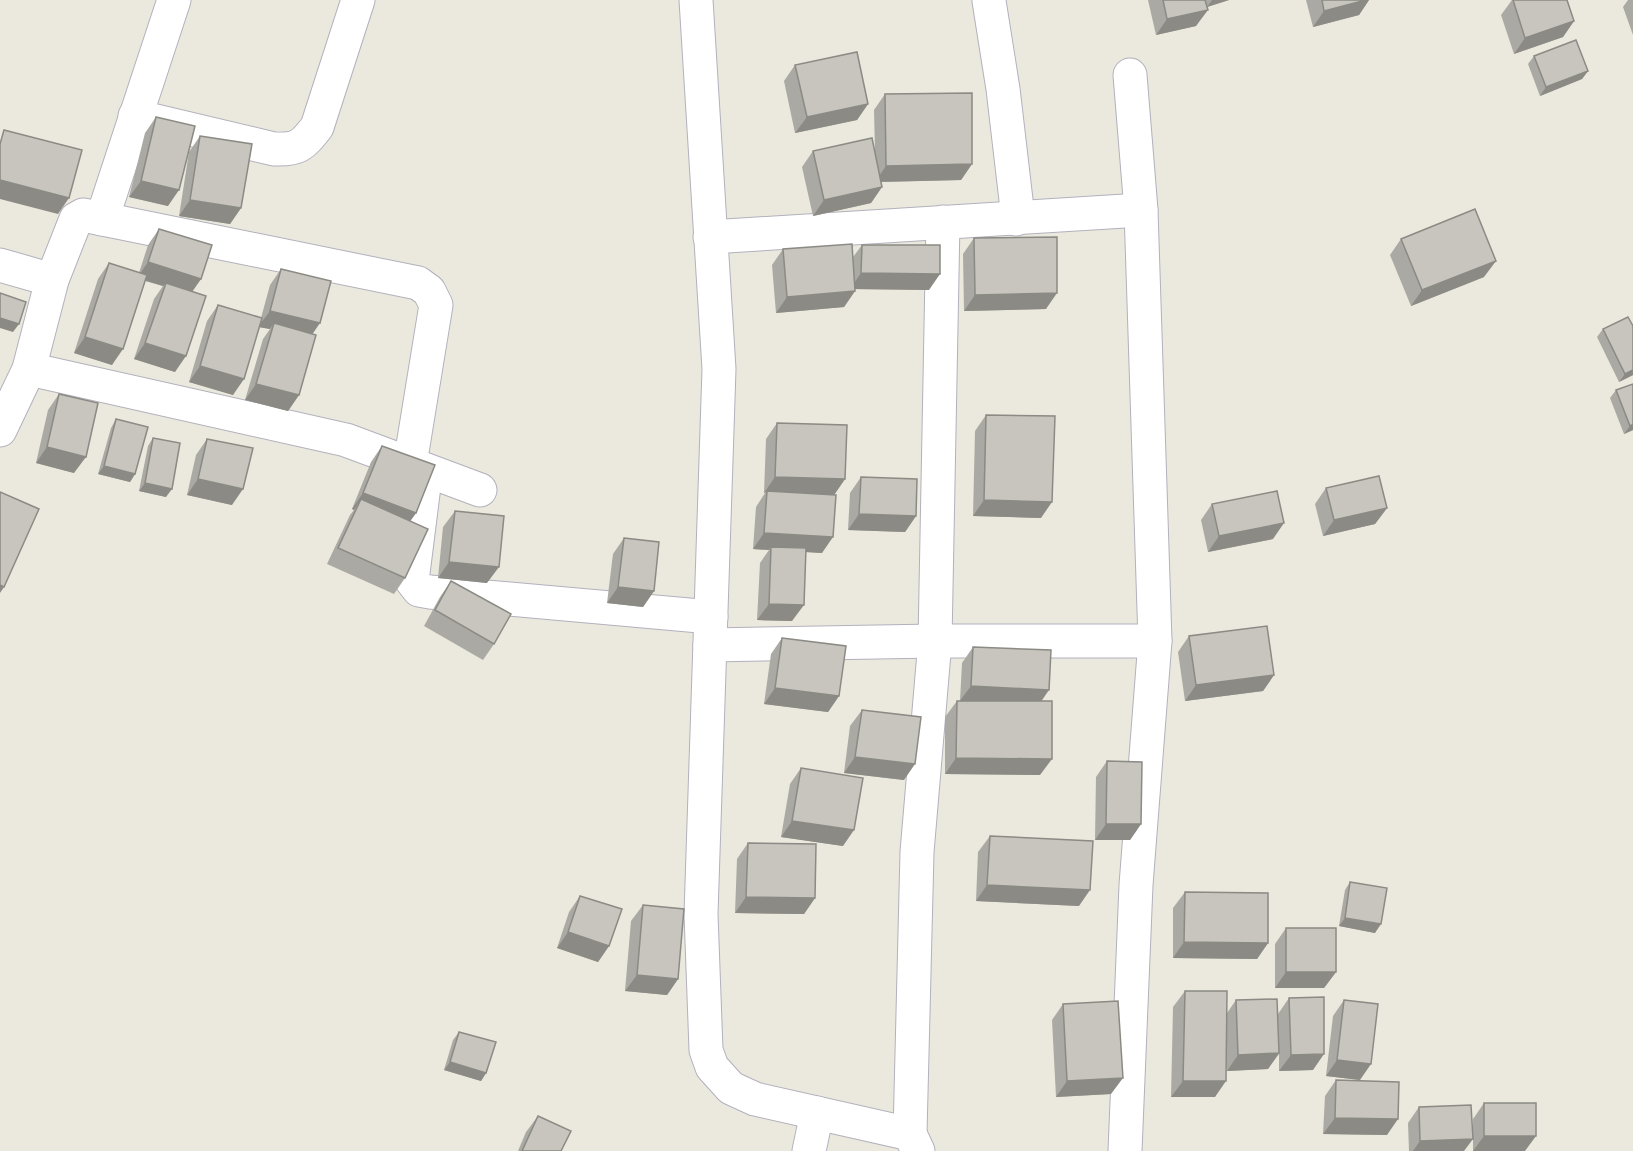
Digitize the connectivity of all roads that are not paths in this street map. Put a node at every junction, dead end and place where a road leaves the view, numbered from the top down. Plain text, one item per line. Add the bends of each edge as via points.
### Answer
1 (174, 0) edge
2 (358, 0) edge
3 (696, 0) edge
4 (989, 1) edge
5 (1130, 75) dead end
6 (135, 116) junction
7 (1141, 210) junction
8 (102, 219) junction
9 (1016, 219) junction
10 (943, 222) junction
11 (710, 237) junction
12 (0, 265) edge
13 (52, 280) junction
14 (29, 369) junction
15 (0, 430) edge
16 (418, 467) junction
17 (480, 490) dead end
18 (710, 631) junction
19 (935, 641) junction
20 (1155, 641) junction
21 (817, 1113) junction
22 (914, 1143) edge
23 (809, 1151) edge
24 (1125, 1151) edge

1 - 6 street
2 - 6 street via 317,127 307,140 291,150
3 - 11 street
4 - 9 street
5 - 7 street
6 - 8 street
7 - 9 street
7 - 20 street
8 - 13 street via 83,215 76,219
8 - 16 street via 418,283 429,291 436,305
9 - 10 street
10 - 11 street
10 - 19 street
11 - 18 street via 719,369
12 - 13 street
13 - 14 street
14 - 15 street
14 - 16 street via 346,441
16 - 17 street
16 - 18 street via 412,581 419,590
18 - 19 street
18 - 21 street via 701,914 705,1050 712,1067 731,1088 755,1099
19 - 20 street
19 - 22 street via 917,852
20 - 24 street via 1136,885
21 - 22 street
21 - 23 street

